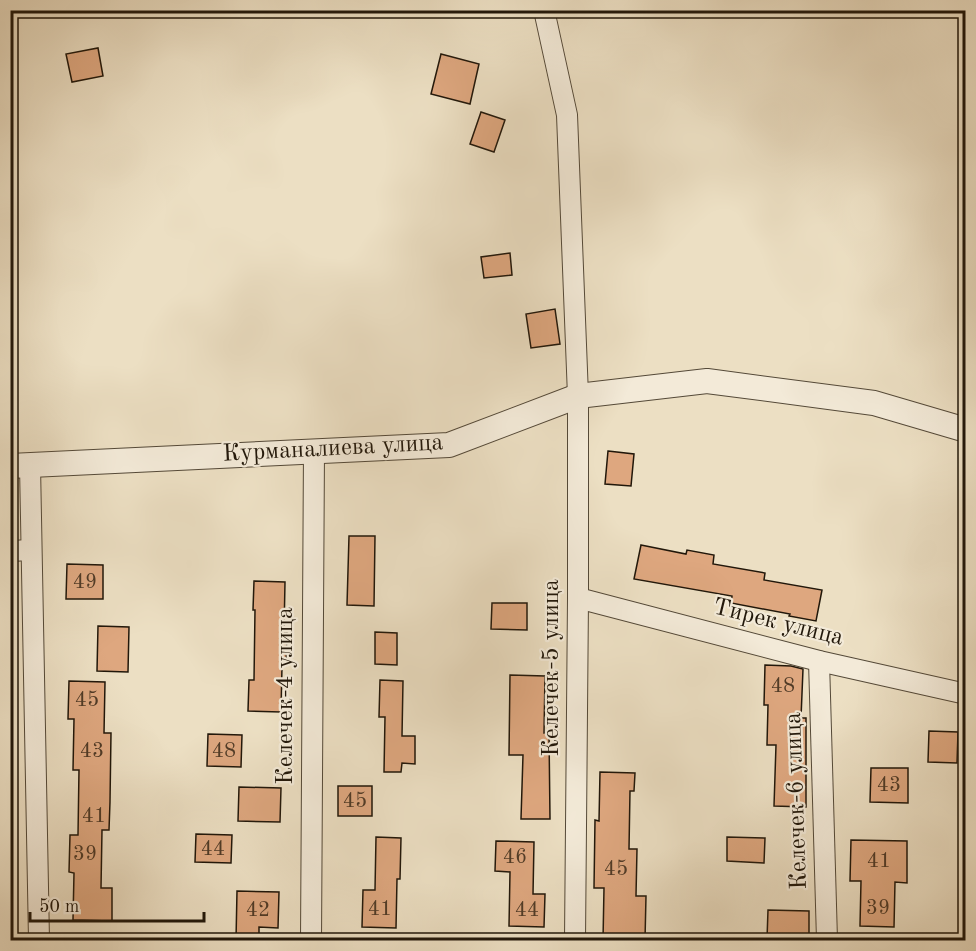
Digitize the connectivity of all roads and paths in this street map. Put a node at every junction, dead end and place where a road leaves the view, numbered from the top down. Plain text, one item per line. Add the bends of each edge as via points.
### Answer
1 (544, 10) edge
2 (578, 396) junction
3 (966, 430) edge
4 (314, 451) junction
5 (20, 465) edge
6 (32, 550) junction
7 (10, 551) edge
8 (578, 597) junction
9 (819, 661) junction
10 (966, 694) edge
11 (39, 940) edge
12 (311, 940) edge
13 (575, 940) edge
14 (827, 940) edge

1 - 2 street, Келечек-5 улица via 567,115
2 - 3 street, Курманалиева улица via 707,381 874,403
2 - 4 street, Курманалиева улица via 449,445
2 - 8 street, Келечек-5 улица
4 - 5 street, Курманалиева улица
4 - 12 street, Келечек-4 улица
5 - 6 street
6 - 7 street
6 - 11 street
8 - 9 street, Тирек улица
8 - 13 street, Келечек-5 улица
9 - 10 street, Тирек улица
9 - 14 street, Келечек-6 улица

